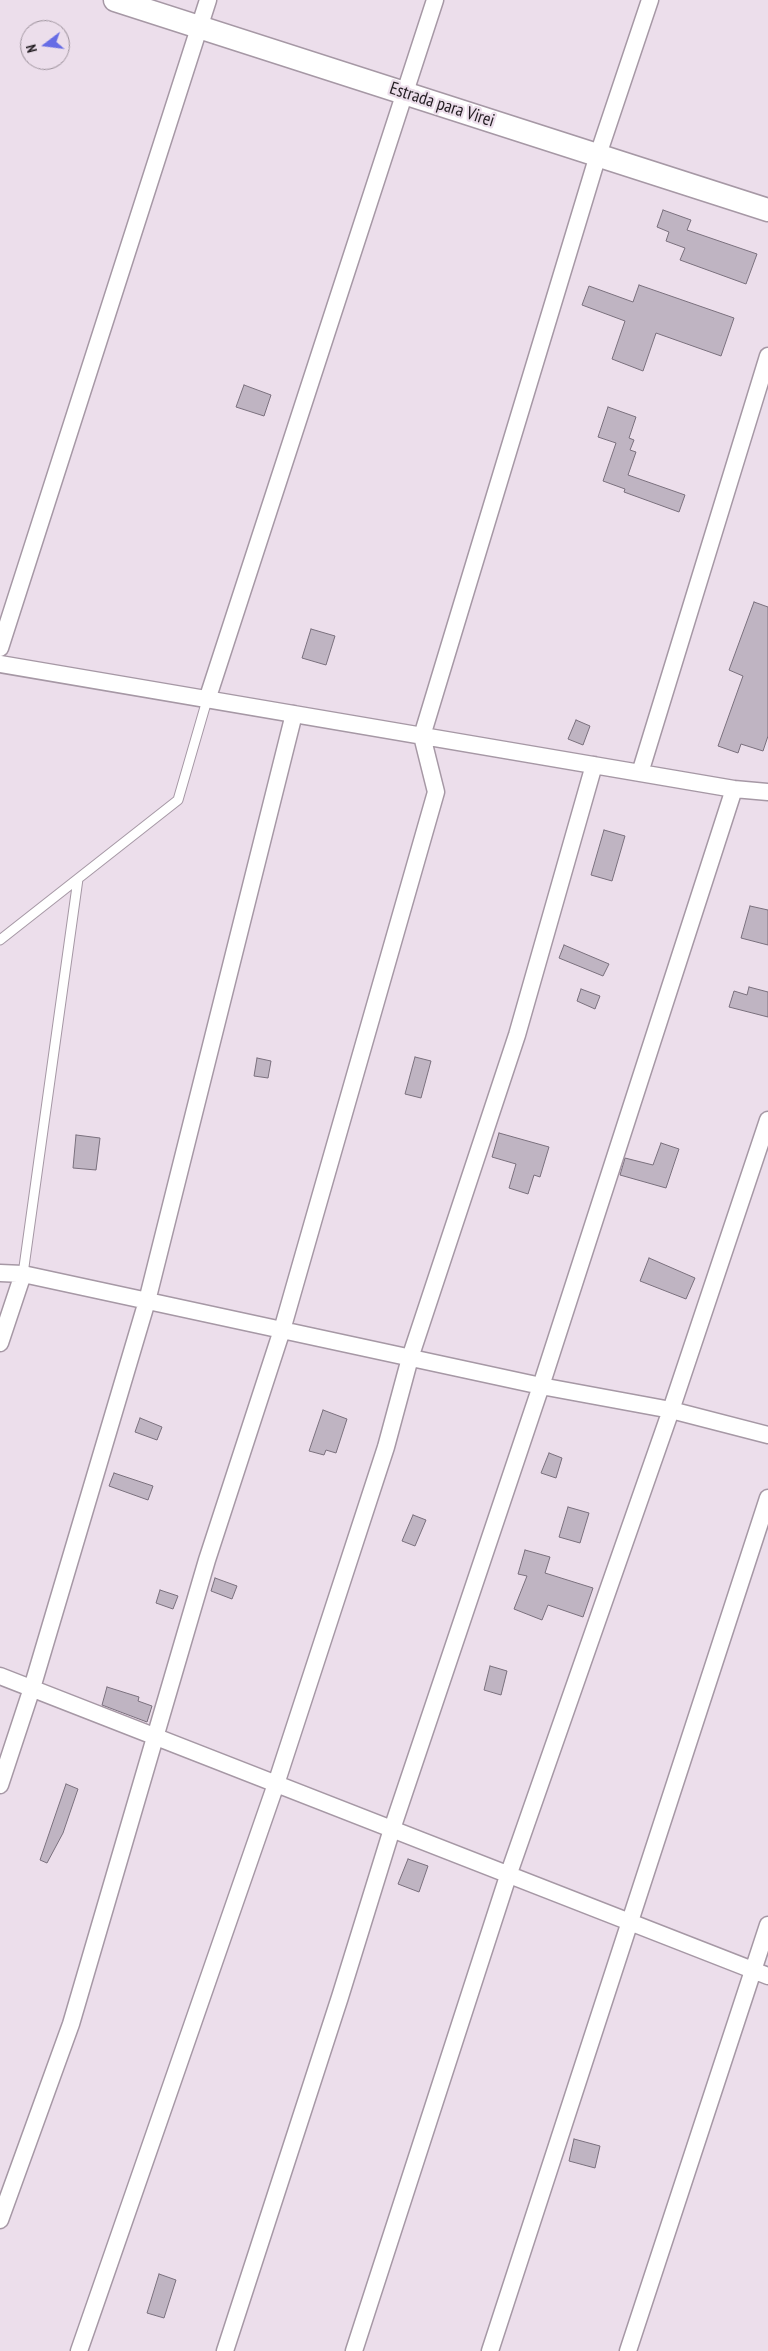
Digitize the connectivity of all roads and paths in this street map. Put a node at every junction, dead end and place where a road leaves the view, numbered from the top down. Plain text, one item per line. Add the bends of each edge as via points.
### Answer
1 (115, 0) edge
2 (208, 0) edge
3 (435, 0) edge
4 (650, 0) edge
5 (199, 27) junction
6 (405, 94) junction
7 (598, 156) junction
8 (768, 210) edge
9 (768, 356) edge
10 (0, 648) edge
11 (0, 664) edge
12 (207, 700) junction
13 (294, 714) junction
14 (422, 736) junction
15 (594, 765) junction
16 (640, 773) junction
17 (734, 789) junction
18 (768, 792) edge
19 (78, 879) junction
20 (0, 940) edge
21 (768, 1120) edge
22 (0, 1274) edge
23 (23, 1274) junction
24 (147, 1301) junction
25 (282, 1330) junction
26 (0, 1343) edge
27 (410, 1358) junction
28 (541, 1386) junction
29 (671, 1410) junction
30 (768, 1434) edge
31 (768, 1498) edge
32 (0, 1676) edge
33 (32, 1688) junction
34 (157, 1737) junction
35 (276, 1784) junction
36 (0, 1785) edge
37 (392, 1829) junction
38 (509, 1873) junction
39 (630, 1922) junction
40 (768, 1925) edge
41 (761, 1973) edge
42 (0, 2220) edge
43 (79, 2351) edge
44 (225, 2351) edge
45 (354, 2351) edge
46 (490, 2351) edge
47 (628, 2351) edge

1 - 5 street, Estrada para Virei
2 - 5 street
3 - 6 street
4 - 7 street
5 - 6 street, Estrada para Virei
5 - 10 street
6 - 7 street, Estrada para Virei
6 - 12 street
7 - 8 street, Estrada para Virei
7 - 14 street
9 - 16 street
11 - 12 street
12 - 13 street
12 - 19 lane via 178,800
13 - 14 street
13 - 24 street
14 - 15 street
14 - 25 street via 436,792
15 - 16 street
15 - 27 street via 517,1035
16 - 17 street
17 - 18 street
17 - 28 street
19 - 20 lane
19 - 23 lane
21 - 29 street
22 - 23 street
23 - 24 street
23 - 26 street
24 - 25 street
24 - 33 street
25 - 27 street
25 - 34 street via 207,1560
27 - 28 street
27 - 35 street via 386,1447
28 - 29 street
28 - 37 street
29 - 30 street
29 - 38 street
31 - 39 street
32 - 33 street
33 - 34 street
33 - 36 street
34 - 35 street
34 - 42 street via 72,2024
35 - 37 street
35 - 43 street
37 - 38 street
37 - 44 street
38 - 39 street
38 - 45 street
39 - 41 street
39 - 46 street
40 - 41 street
41 - 47 street

